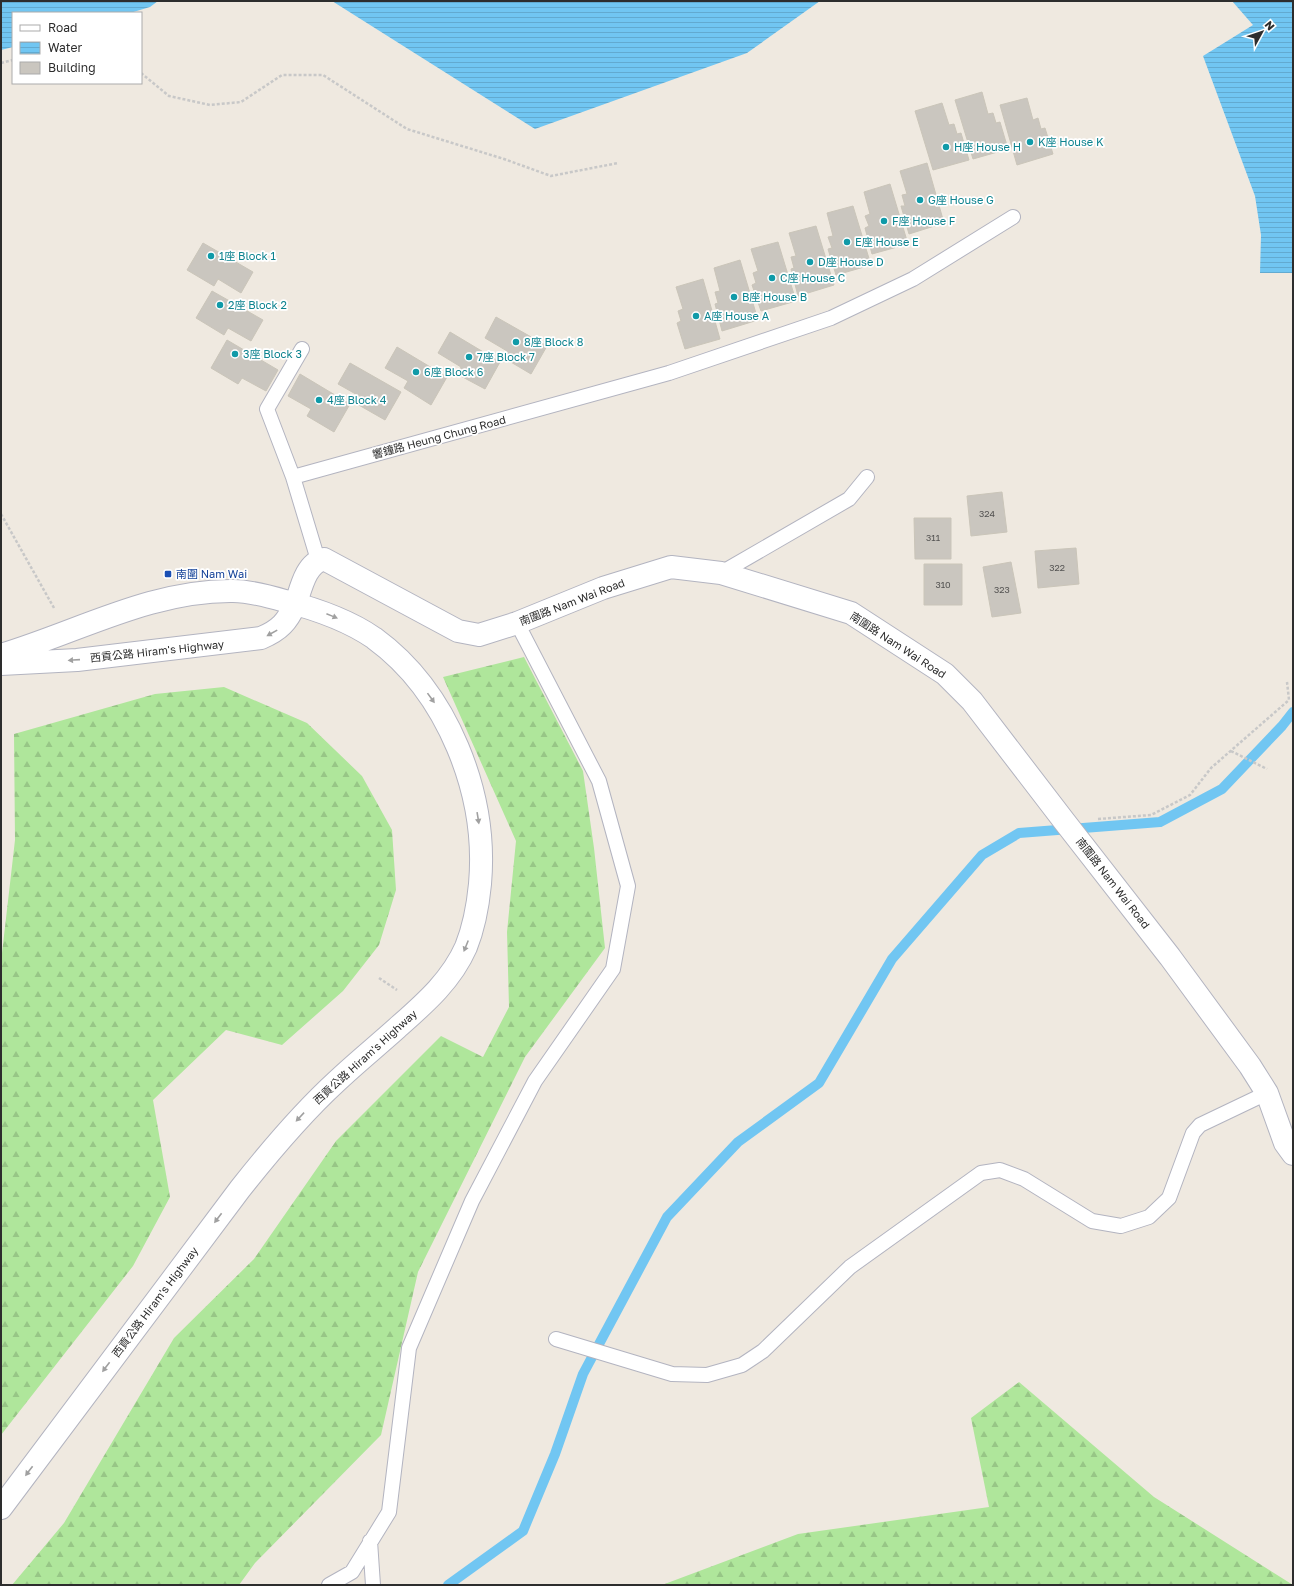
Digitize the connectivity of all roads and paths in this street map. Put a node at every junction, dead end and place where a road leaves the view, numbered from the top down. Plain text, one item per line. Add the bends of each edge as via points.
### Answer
1 (12, 60) edge
2 (1, 62) edge
3 (142, 74) edge
4 (618, 163) dead end
5 (1013, 217) dead end
6 (302, 349) dead end
7 (293, 477) junction
8 (867, 478) dead end
9 (1, 514) edge
10 (318, 560) junction
11 (721, 573) junction
12 (296, 603) junction
13 (54, 608) dead end
14 (517, 623) junction
15 (1, 655) edge
16 (1, 664) edge
17 (1286, 682) dead end
18 (1231, 751) junction
19 (1267, 769) dead end
20 (1064, 822) junction
21 (1267, 1093) junction
22 (1293, 1154) edge
23 (556, 1338) dead end
24 (1, 1508) edge
25 (370, 1541) junction
26 (329, 1585) edge
27 (373, 1585) edge

1 - 2 path
3 - 4 path via 169,96 210,105 241,102 282,75 323,75 407,129 551,176
5 - 7 lane, 響鐘路 Heung Chung Road via 913,279 831,318 669,373
6 - 7 lane via 267,409
7 - 10 lane
8 - 11 lane via 849,499
9 - 13 path
10 - 12 street via 306,577
10 - 14 street, 南圍路 Nam Wai Road via 329,561 458,631 479,635
11 - 14 street, 南圍路 Nam Wai Road via 671,567 603,588
11 - 20 street, 南圍路 Nam Wai Road via 851,613 945,674 972,701
12 - 15 street, 西貢公路 Hiram's Highway via 237,591 207,591 172,596
12 -> 16 street, 西貢公路 Hiram's Highway via 282,625 274,633 261,638 77,660
12 -> 24 street, 西貢公路 Hiram's Highway via 340,620 375,639 410,672 431,699 453,736 471,787 482,845 478,898 466,946 448,979 434,995 311,1105 266,1155
14 - 25 lane via 599,781 628,886 613,969 535,1081 472,1201 409,1348 389,1512
17 - 18 path via 1289,700
18 - 19 path
18 - 20 path via 1211,768 1190,795 1151,815
20 - 21 street, 南圍路 Nam Wai Road via 1170,957
21 - 22 street, 南圍路 Nam Wai Road via 1285,1143
21 - 23 lane via 1200,1126 1193,1133 1169,1198 1149,1218 1121,1226 1092,1222 1024,1179 1000,1170 981,1173 850,1267 763,1351 742,1365 707,1375 672,1374
25 - 26 lane via 352,1572
25 - 27 lane

